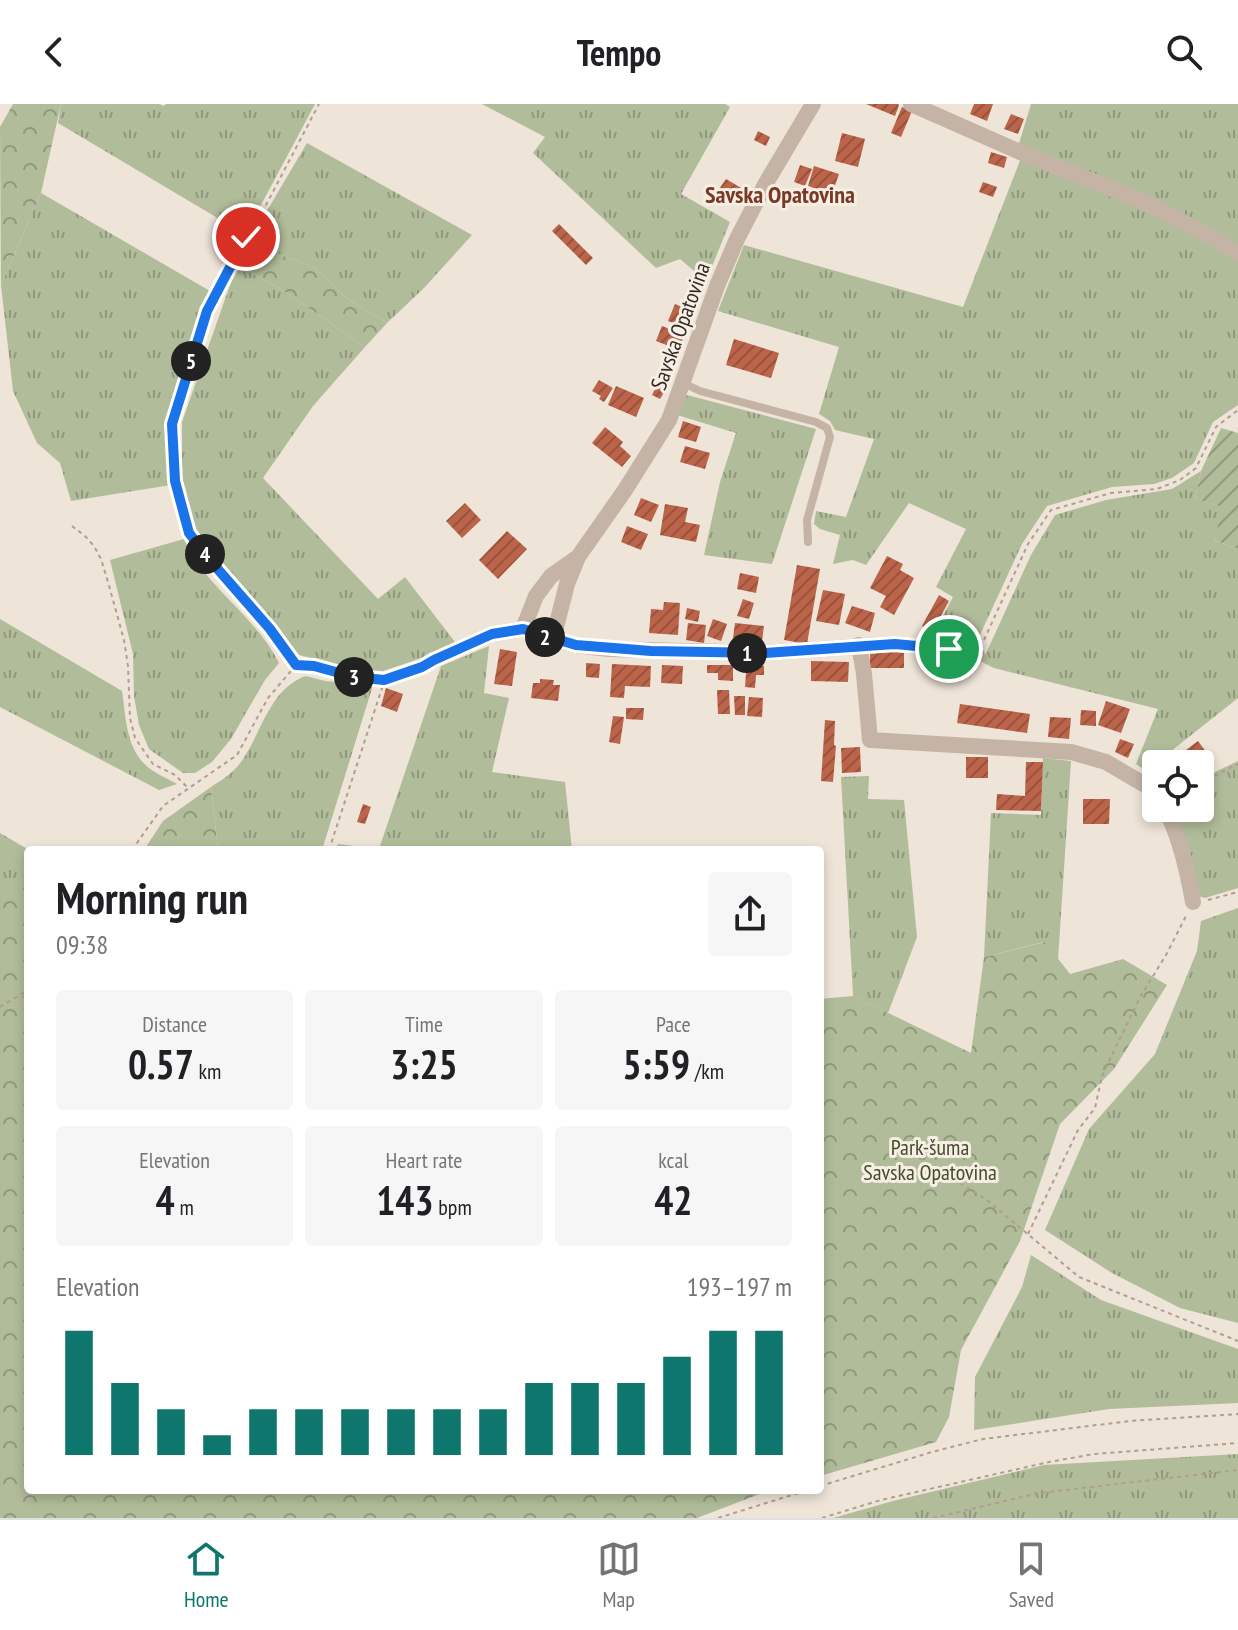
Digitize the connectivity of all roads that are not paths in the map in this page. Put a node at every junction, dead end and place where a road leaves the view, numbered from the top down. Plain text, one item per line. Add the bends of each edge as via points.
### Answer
1 (813, 104) edge
2 (911, 104) edge
3 (1238, 254) edge
4 (683, 383) junction
5 (808, 542) dead end
6 (578, 557) junction
7 (523, 629) junction
8 (553, 639) junction
9 (859, 645) junction
10 (977, 655) road end
11 (434, 660) road end
12 (1142, 783) edge
13 (1172, 822) edge
14 (1193, 902) road end

1 - 4 street, Savska Opatovina via 737,239
2 - 3 street via 1147,203
4 - 5 lane via 827,428 830,437 807,520
4 - 6 street, Savska Opatovina via 669,420
6 - 7 street, Savska Opatovina via 551,576
6 - 8 street, Savska Opatovina
7 - 8 street
7 - 11 street via 492,634
8 - 9 street via 608,649 726,653
9 - 10 street via 895,644
9 - 12 street via 870,740 1071,752 1106,762
13 - 14 street

